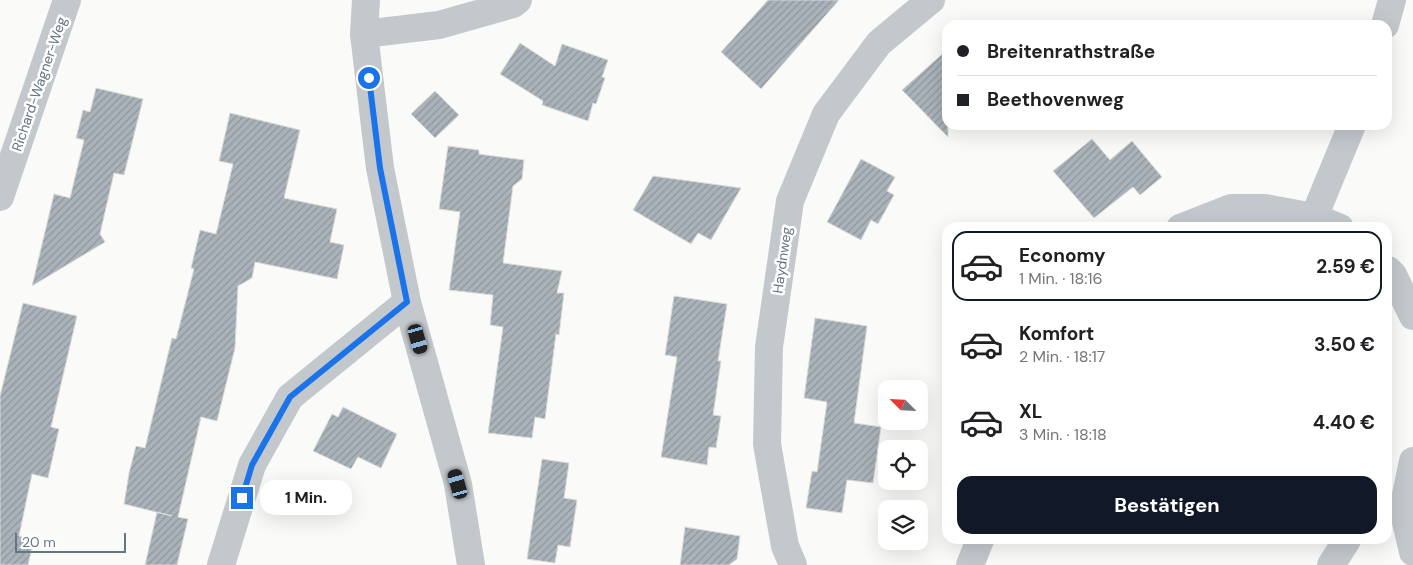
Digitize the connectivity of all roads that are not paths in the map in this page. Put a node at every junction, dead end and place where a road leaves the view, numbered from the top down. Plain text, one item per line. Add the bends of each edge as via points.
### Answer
1 (67, 0) edge
2 (366, 0) edge
3 (518, 0) edge
4 (931, 0) edge
5 (1392, 0) edge
6 (1386, 20) edge
7 (364, 34) junction
8 (1350, 130) edge
9 (0, 197) edge
10 (1314, 217) junction
11 (1196, 222) edge
12 (1326, 222) edge
13 (1392, 274) edge
14 (407, 302) junction
15 (1413, 316) edge
16 (1413, 461) edge
17 (1395, 513) edge
18 (978, 544) edge
19 (1344, 544) edge
20 (1413, 552) edge
21 (221, 565) edge
22 (470, 565) edge
23 (792, 565) edge
24 (970, 565) edge
25 (1331, 565) edge

1 - 9 street, Richard-Wagner-Weg
2 - 7 street
3 - 7 street via 440,25
4 - 23 street, Haydnweg via 879,43 826,114 790,201 769,347 767,444 785,546
5 - 6 street
7 - 14 street via 380,168
8 - 10 street
10 - 11 street via 1265,208 1232,208
10 - 12 street
13 - 15 street
14 - 21 street via 290,397 252,465
14 - 22 street via 458,484
16 - 17 street
17 - 20 street
18 - 24 street
19 - 25 street

